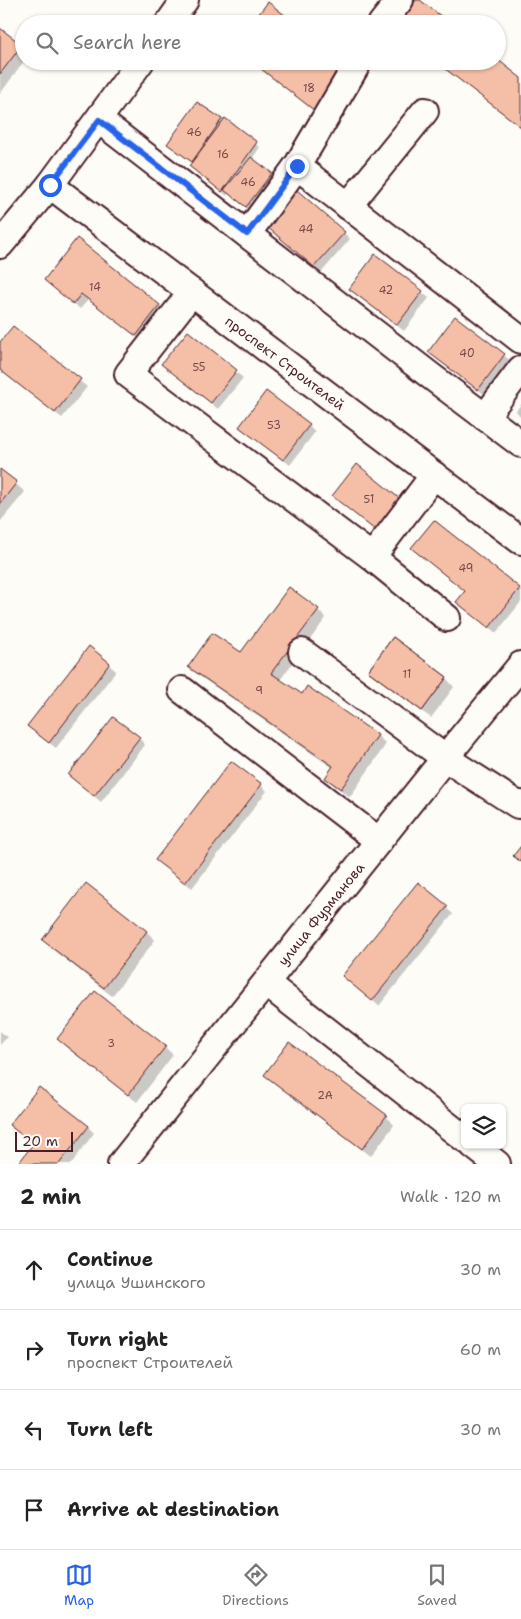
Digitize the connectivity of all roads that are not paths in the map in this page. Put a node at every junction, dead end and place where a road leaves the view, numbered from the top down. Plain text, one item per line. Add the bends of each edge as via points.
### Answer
1 (185, 0) edge
2 (400, 0) edge
3 (174, 15) edge
4 (388, 15) edge
5 (135, 70) edge
6 (354, 70) edge
7 (425, 110) dead end
8 (99, 120) junction
9 (297, 166) junction
10 (50, 185) junction
11 (348, 206) junction
12 (247, 234) junction
13 (0, 245) edge
14 (192, 292) junction
15 (521, 340) edge
16 (521, 369) edge
17 (485, 417) junction
18 (521, 444) edge
19 (434, 475) junction
20 (521, 541) edge
21 (372, 557) junction
22 (447, 618) dead end
23 (302, 652) dead end
24 (521, 665) edge
25 (182, 690) dead end
26 (445, 758) junction
27 (521, 804) edge
28 (379, 842) junction
29 (266, 983) junction
30 (461, 1136) edge
31 (478, 1149) edge
32 (121, 1164) edge
33 (497, 1164) edge

1 - 3 street
2 - 4 street
5 - 8 street
6 - 9 street
7 - 11 street
8 - 10 street
8 - 12 street
9 - 11 street
9 - 12 street
10 - 13 street
10 - 14 street, проспект Строителей
11 - 15 street
12 - 17 street
14 - 19 street, проспект Строителей
14 - 21 street via 128,374
16 - 17 street
17 - 18 street
19 - 20 street, проспект Строителей
19 - 21 street
21 - 22 street
23 - 26 street
24 - 26 street, улица Фурманова
25 - 28 street
26 - 27 street
26 - 28 street, улица Фурманова
28 - 29 street, улица Фурманова
29 - 30 street
29 - 32 street, улица Фурманова
31 - 33 street

